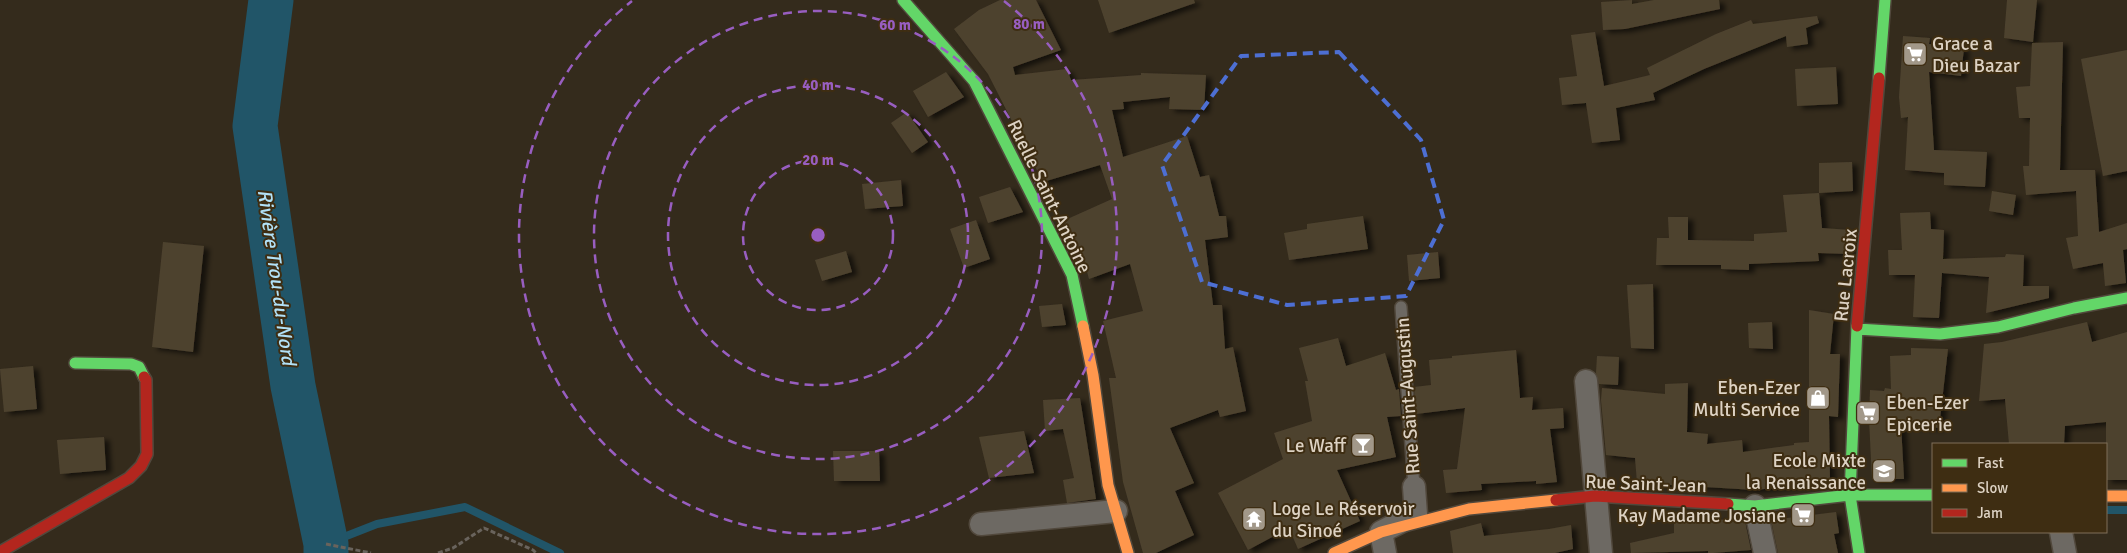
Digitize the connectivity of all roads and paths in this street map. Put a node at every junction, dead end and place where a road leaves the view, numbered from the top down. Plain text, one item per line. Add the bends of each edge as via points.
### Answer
1 (903, 0) edge
2 (1886, 0) edge
3 (2127, 298) edge
4 (1401, 307) dead end
5 (1857, 329) junction
6 (75, 363) dead end
7 (1586, 381) dead end
8 (1414, 486) joint
9 (1850, 495) junction
10 (1932, 495) edge
11 (1595, 496) junction
12 (2107, 496) edge
13 (2127, 496) edge
14 (1754, 506) junction
15 (1116, 511) junction
16 (981, 524) dead end
17 (2061, 533) edge
18 (1383, 542) edge
19 (326, 544) dead end
20 (0, 552) edge
21 (371, 553) edge
22 (438, 553) edge
23 (536, 553) edge
24 (1128, 553) edge
25 (1334, 553) edge
26 (1601, 553) edge
27 (1765, 553) edge
28 (1859, 553) edge
29 (2065, 553) edge

1 - 15 street, Ruelle Saint-Antoine via 974,81 1072,275 1094,375 1108,485
2 - 5 street, Rue Lacroix
3 - 5 street via 1998,327 1940,334
4 - 8 lane, Rue Saint-Augustin
5 - 9 street, Rue Lacroix
6 - 20 street via 139,367 146,380 147,454 129,478
7 - 11 street
8 - 18 street, Rue Saint-Augustin via 1416,514
9 - 10 street, Rue Saint-Jean
9 - 14 street, Rue Saint-Jean
9 - 28 street, Rue Lacroix
11 - 14 street, Rue Saint-Jean
11 - 18 street, Rue Saint-Jean via 1469,509
11 - 26 street
12 - 13 street
14 - 27 street
15 - 16 street
15 - 24 street, Ruelle Saint-Antoine
17 - 29 street
18 - 25 street, Rue Saint-Jean
19 - 21 path
22 - 23 path via 453,548 484,528

